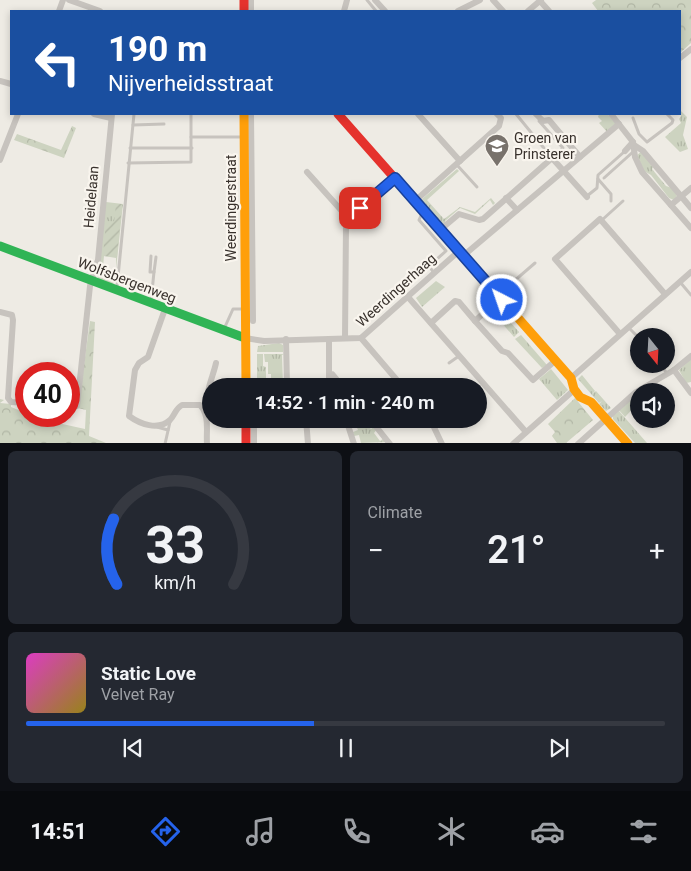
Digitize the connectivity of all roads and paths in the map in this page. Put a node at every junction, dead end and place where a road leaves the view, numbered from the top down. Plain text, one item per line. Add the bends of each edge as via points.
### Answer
1 (69, 0) edge
2 (367, 0) edge
3 (375, 0) edge
4 (480, 0) edge
5 (493, 0) edge
6 (541, 0) edge
7 (97, 10) edge
8 (380, 10) edge
9 (460, 10) edge
10 (502, 10) edge
11 (529, 10) edge
12 (18, 115) edge
13 (134, 115) edge
14 (191, 115) edge
15 (244, 115) edge
16 (251, 115) edge
17 (339, 115) edge
18 (419, 115) edge
19 (498, 115) edge
20 (516, 115) edge
21 (533, 115) edge
22 (537, 115) edge
23 (613, 115) edge
24 (668, 115) edge
25 (112, 116) edge
26 (633, 118) dead end
27 (164, 124) dead end
28 (619, 124) junction
29 (133, 125) junction
30 (0, 135) edge
31 (192, 137) junction
32 (244, 137) junction
33 (8, 138) junction
34 (634, 146) junction
35 (130, 148) junction
36 (192, 148) junction
37 (624, 151) joint
38 (580, 157) junction
39 (552, 158) junction
40 (0, 160) edge
41 (128, 162) junction
42 (458, 163) junction
43 (564, 170) junction
44 (307, 172) dead end
45 (395, 178) junction
46 (604, 178) dead end
47 (598, 179) junction
48 (477, 187) dead end
49 (691, 188) edge
50 (586, 197) joint
51 (681, 197) junction
52 (506, 198) junction
53 (610, 200) dead end
54 (415, 201) junction
55 (623, 201) dead end
56 (671, 206) junction
57 (691, 208) edge
58 (423, 210) junction
59 (517, 210) junction
60 (349, 218) junction
61 (602, 220) junction
62 (691, 228) edge
63 (440, 230) junction
64 (0, 246) edge
65 (461, 254) junction
66 (151, 256) dead end
67 (156, 257) dead end
68 (535, 262) dead end
69 (154, 272) junction
70 (691, 272) edge
71 (434, 276) junction
72 (91, 281) junction
73 (679, 282) junction
74 (116, 290) junction
75 (665, 294) junction
76 (691, 295) edge
77 (408, 296) junction
78 (499, 297) junction
79 (151, 304) junction
80 (248, 304) junction
81 (166, 309) junction
82 (0, 312) edge
83 (252, 321) dead end
84 (476, 321) junction
85 (431, 323) junction
86 (628, 327) joint
87 (223, 331) junction
88 (620, 334) junction
89 (245, 338) junction
90 (329, 338) junction
91 (361, 338) junction
92 (286, 339) junction
93 (349, 340) junction
94 (459, 355) junction
95 (691, 356) edge
96 (556, 360) junction
97 (216, 363) dead end
98 (449, 364) dead end
99 (675, 369) edge
100 (675, 371) edge
101 (667, 373) edge
102 (329, 374) junction
103 (212, 378) edge
104 (246, 378) edge
105 (287, 378) edge
106 (329, 378) edge
107 (335, 378) edge
108 (395, 378) edge
109 (571, 378) junction
110 (80, 379) edge
111 (574, 390) junction
112 (691, 393) edge
113 (15, 402) edge
114 (202, 407) edge
115 (606, 418) junction
116 (171, 419) junction
117 (154, 425) junction
118 (207, 428) edge
119 (246, 428) edge
120 (254, 428) edge
121 (306, 428) edge
122 (349, 428) edge
123 (377, 428) edge
124 (434, 428) edge
125 (168, 430) junction
126 (526, 432) junction
127 (306, 441) edge
128 (165, 443) edge
129 (207, 443) edge
130 (246, 443) edge
131 (254, 443) edge
132 (354, 443) edge
133 (389, 443) edge
134 (442, 443) edge
135 (514, 443) edge
136 (579, 443) edge
137 (628, 443) edge

1 - 7 street
2 - 8 lane
3 - 8 street
4 - 9 street
5 - 10 street
6 - 11 street
12 - 33 street
13 - 29 lane
14 - 31 lane
15 - 32 street, Weerdingerstraat
16 - 80 street, Weerdingerstraat
17 - 45 street
18 - 42 street
19 - 42 street via 500,126
20 - 39 lane
21 - 39 lane via 563,148
22 - 38 street via 543,121 549,120
23 - 28 street
24 - 26 lane via 672,124 647,142 639,134
25 - 72 street, Heidelaan via 98,260
27 - 29 lane
28 - 34 street
28 - 38 street, Weerdingerhaag
29 - 35 lane
30 - 33 street
31 - 32 lane
31 - 36 lane
32 - 80 street, Weerdingerstraat
33 - 40 street
34 - 37 street
34 - 46 lane
34 - 51 street via 643,150
34 - 56 street via 642,172
35 - 36 lane
35 - 41 lane
36 - 41 lane via 191,162
37 - 47 lane via 598,175
38 - 43 street, Weerdingerhaag
39 - 43 street
39 - 52 street
41 - 74 lane
42 - 48 lane
42 - 54 street
43 - 50 street
43 - 59 street, Weerdingerhaag
44 - 60 street
45 - 54 street
45 - 60 street
47 - 50 lane via 597,188
47 - 53 lane via 611,194
49 - 51 street
51 - 56 street
51 - 57 street
52 - 59 street
52 - 63 street via 483,219 459,214
54 - 58 street
55 - 61 lane
56 - 62 street
58 - 63 street
58 - 71 lane via 419,220 446,251 428,266
59 - 65 street, Weerdingerhaag
60 - 93 street via 344,235
61 - 75 street
61 - 88 street via 556,259
63 - 65 street
64 - 72 street, Wolfsbergenweg
65 - 71 street, Weerdingerhaag
65 - 78 street
66 - 69 lane via 150,272
67 - 69 lane
68 - 78 lane
69 - 79 lane
70 - 73 street
71 - 77 street, Weerdingerhaag
72 - 74 street, Wolfsbergenweg
72 - 110 street, Heidelaan
73 - 75 street
73 - 76 lane
74 - 79 street, Wolfsbergenweg
75 - 86 street
77 - 85 street
77 - 91 street, Weerdingerhaag
78 - 84 street
78 - 96 street
79 - 81 street, Wolfsbergenweg
80 - 83 street, Weerdingerstraat
80 - 87 lane via 232,309
80 - 89 street, Weerdingerstraat
81 - 87 street, Wolfsbergenweg
81 - 117 street via 148,357 135,370 129,410 130,416 137,421
82 - 113 street via 12,315 13,320 8,398
84 - 85 street via 455,301
84 - 96 street via 532,380
85 - 94 street
86 - 88 street
87 - 89 street, Wolfsbergenweg
88 - 109 street
89 - 92 street, Weerdingerhaag via 254,341
89 - 104 street, Weerdingerstraat
90 - 92 street, Weerdingerhaag
90 - 93 street, Weerdingerhaag
90 - 102 street
91 - 93 street, Weerdingerhaag
91 - 108 street
92 - 105 street
94 - 98 lane
94 - 126 street
95 - 99 street
96 - 109 street
97 - 103 street
100 - 112 street
101 - 115 street via 636,392
102 - 106 street
102 - 107 street
109 - 111 street
111 - 115 street
111 - 126 street
114 - 116 street via 182,404
115 - 136 street
115 - 137 street
116 - 117 street
116 - 125 lane
117 - 125 lane
118 - 129 street
119 - 130 street
120 - 131 street
121 - 127 street
122 - 132 street
123 - 133 street
124 - 134 street
125 - 128 lane
126 - 135 street

